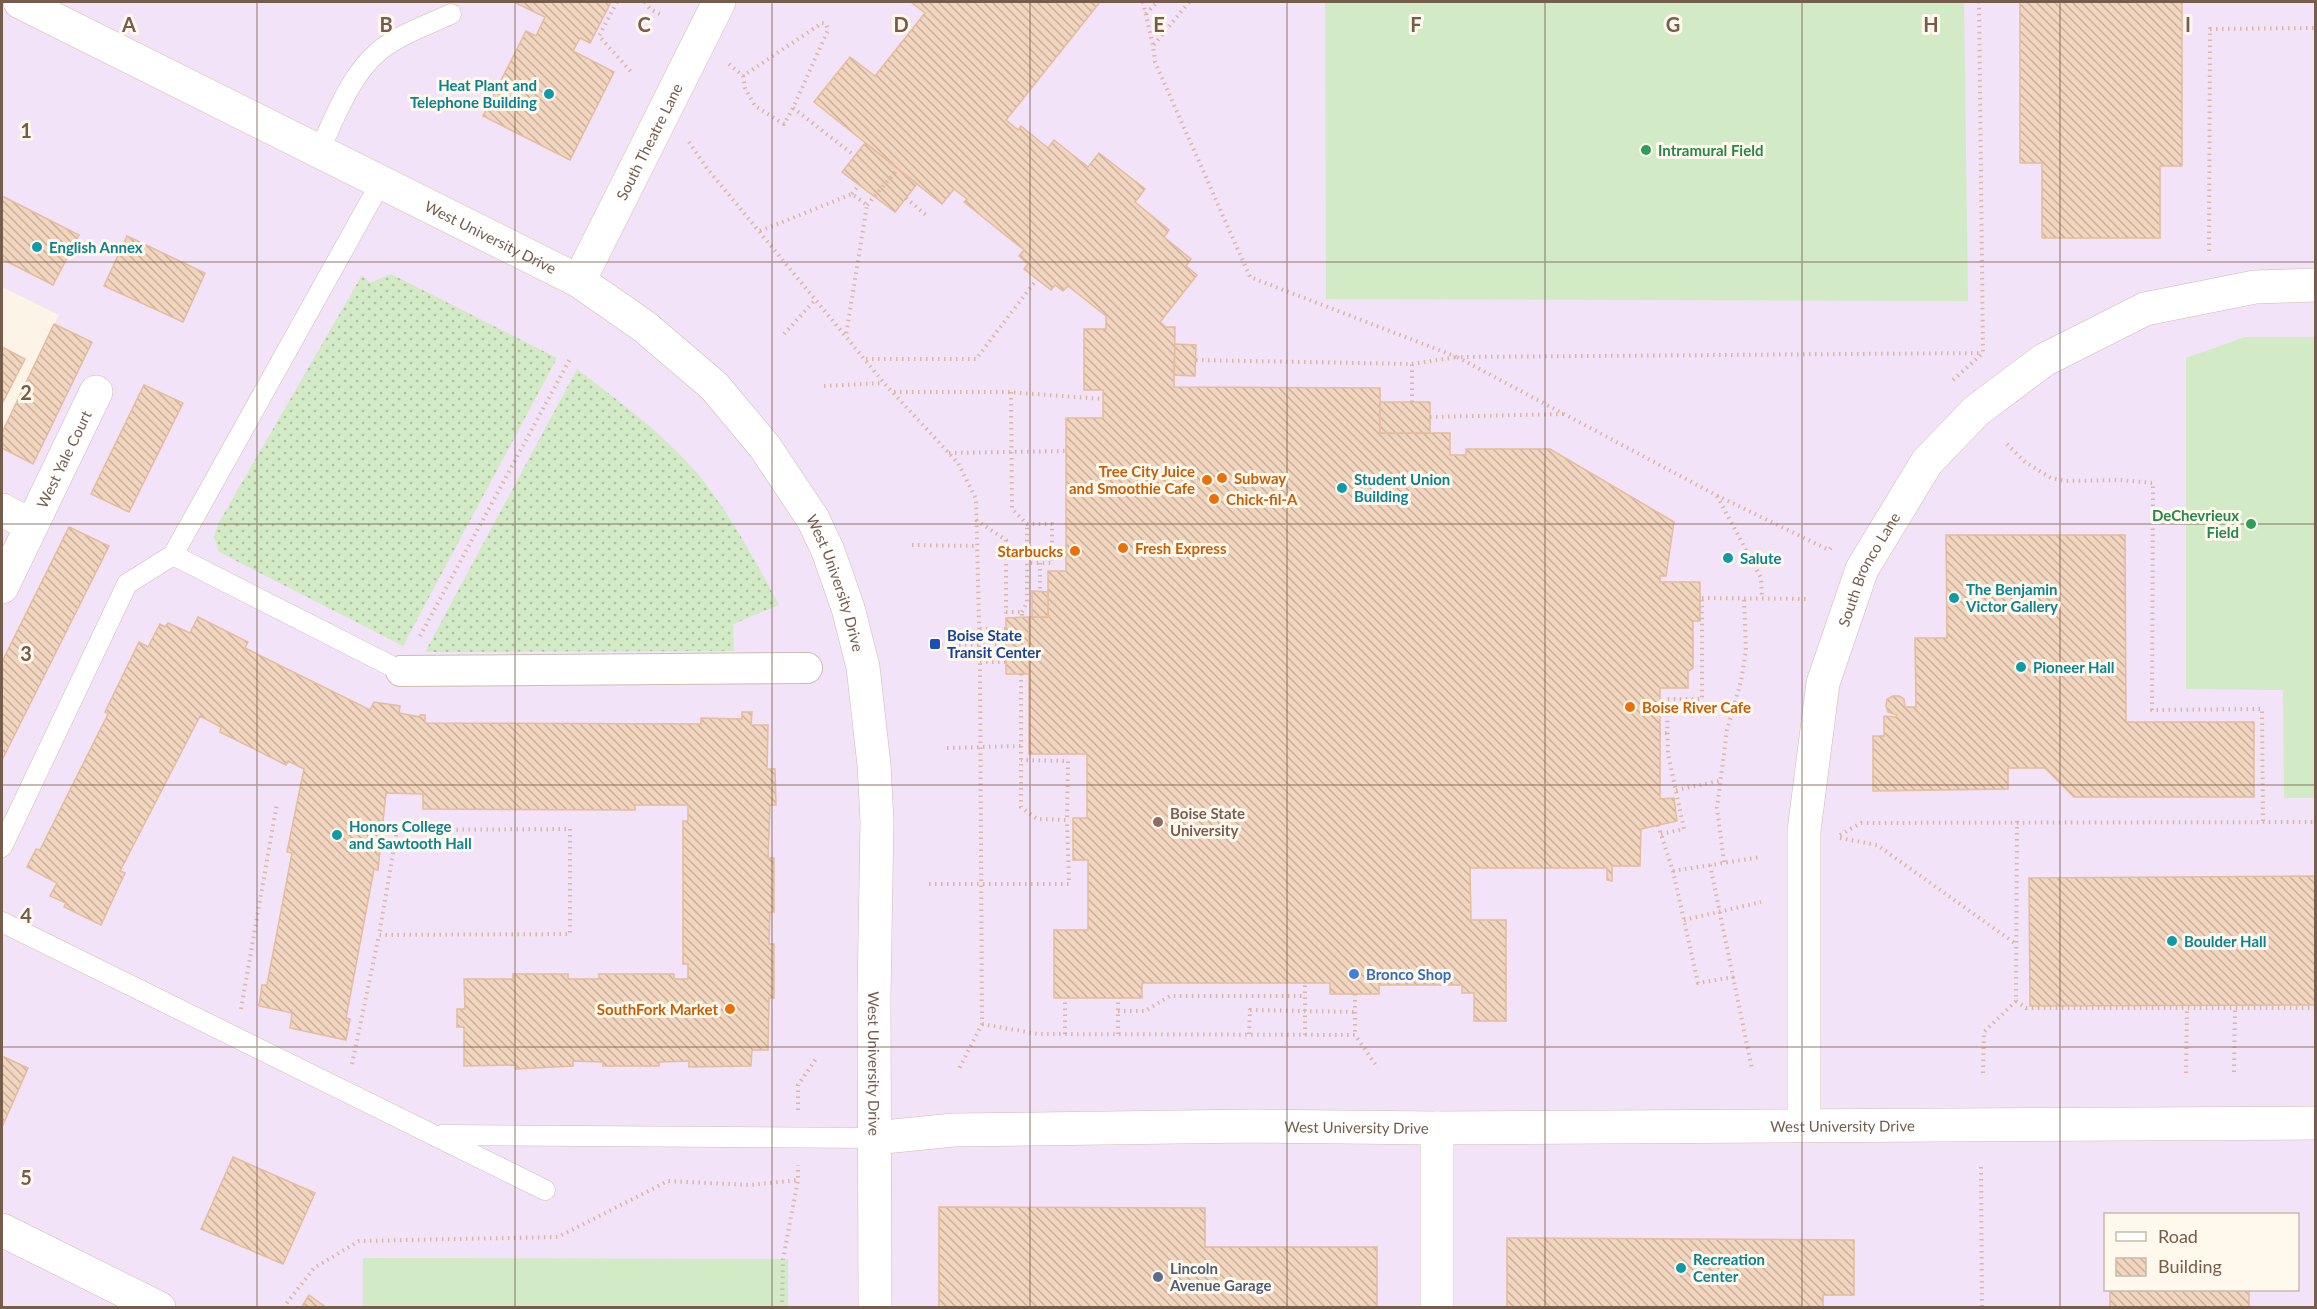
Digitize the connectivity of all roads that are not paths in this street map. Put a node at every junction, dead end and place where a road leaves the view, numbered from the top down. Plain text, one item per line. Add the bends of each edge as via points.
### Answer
1 (20, 2) edge
2 (719, 2) edge
3 (452, 14) dead end
4 (319, 151) junction
5 (381, 182) junction
6 (579, 281) junction
7 (2316, 285) edge
8 (96, 392) dead end
9 (2, 510) edge
10 (31, 525) junction
11 (173, 555) junction
12 (2, 587) edge
13 (807, 668) dead end
14 (401, 672) joint
15 (2, 847) edge
16 (2, 922) edge
17 (2316, 1123) edge
18 (1804, 1125) junction
19 (1437, 1128) junction
20 (435, 1134) junction
21 (874, 1138) junction
22 (545, 1190) dead end
23 (2, 1230) edge
24 (159, 1308) edge
25 (874, 1308) edge
26 (1437, 1308) edge

1 - 4 street, West University Drive
2 - 6 street, South Theatre Lane
3 - 4 lane via 379,51 347,94
4 - 5 street, West University Drive
5 - 6 street, West University Drive
5 - 11 lane
6 - 21 street, West University Drive via 645,327 714,386 765,447 813,519 848,608 863,667 877,821
7 - 18 street, South Bronco Lane via 2255,287 2145,309 2044,360 1976,411 1927,462 1862,569 1823,683 1806,819
8 - 10 street, West Yale Court
9 - 10 street, West Yale Court
10 - 12 street, West Yale Court
11 - 14 lane
11 - 15 lane via 127,584
13 - 14 street
16 - 20 lane
17 - 18 street, West University Drive
18 - 19 street, West University Drive
19 - 21 street, West University Drive via 954,1130
19 - 26 street
20 - 21 lane
20 - 22 lane
21 - 25 street
23 - 24 street

